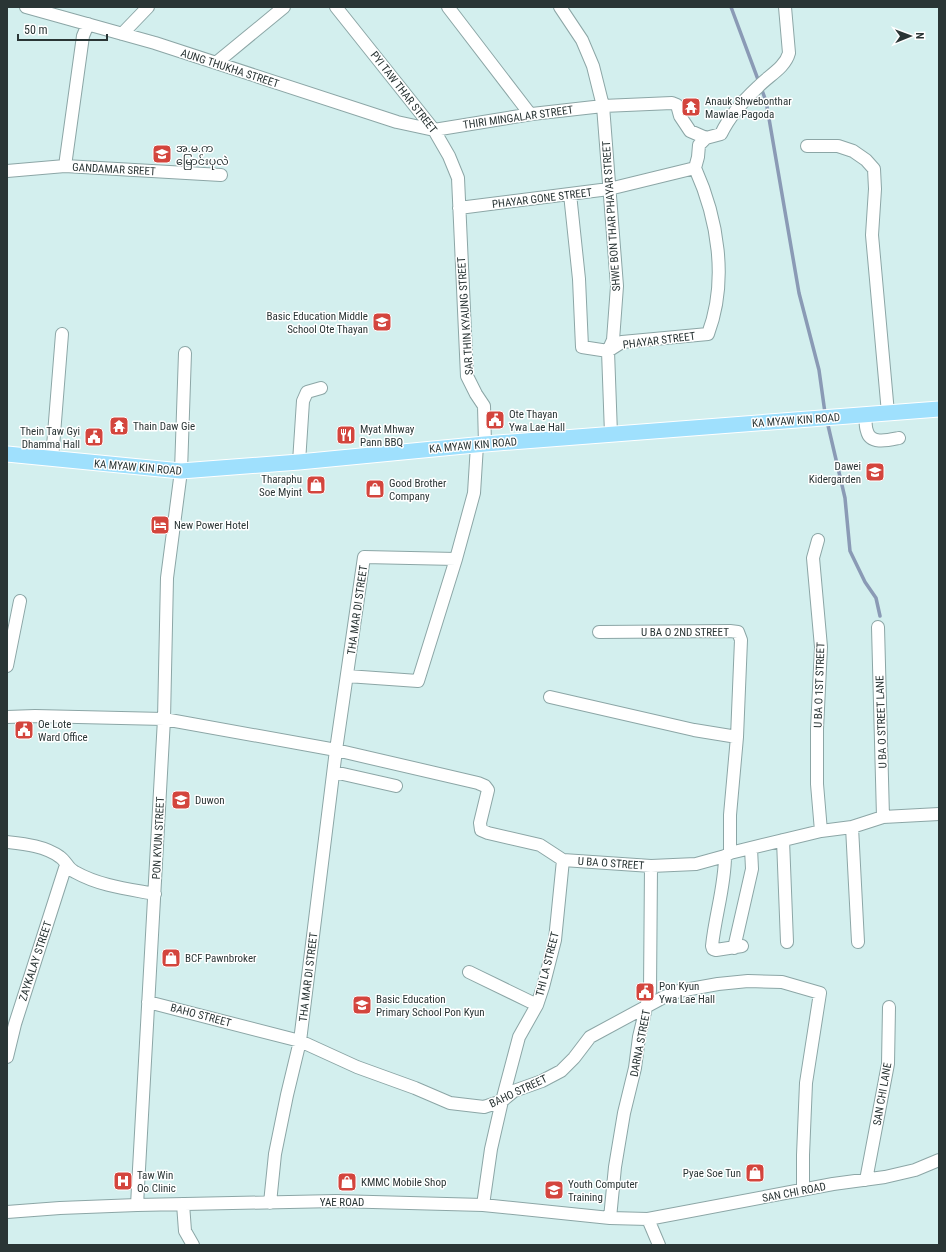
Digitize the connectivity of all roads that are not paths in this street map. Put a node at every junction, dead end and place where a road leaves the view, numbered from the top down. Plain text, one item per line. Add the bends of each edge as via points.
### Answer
1 (26, 7) edge
2 (148, 7) edge
3 (284, 7) edge
4 (336, 7) edge
5 (448, 7) edge
6 (560, 7) edge
7 (785, 7) edge
8 (88, 24) junction
9 (122, 34) junction
10 (216, 63) junction
11 (603, 106) junction
12 (530, 114) junction
13 (434, 130) junction
14 (706, 138) junction
15 (807, 146) dead end
16 (66, 166) junction
17 (695, 168) junction
18 (7, 171) edge
19 (221, 175) dead end
20 (609, 189) junction
21 (570, 194) junction
22 (459, 208) junction
23 (62, 334) dead end
24 (608, 351) junction
25 (185, 353) dead end
26 (321, 388) dead end
27 (939, 409) edge
28 (888, 413) junction
29 (865, 415) junction
30 (611, 434) junction
31 (899, 438) dead end
32 (481, 444) junction
33 (7, 454) edge
34 (52, 459) junction
35 (299, 462) junction
36 (181, 471) junction
37 (818, 540) dead end
38 (456, 559) junction
39 (20, 600) dead end
40 (878, 627) dead end
41 (599, 632) dead end
42 (7, 666) edge
43 (347, 676) junction
44 (550, 697) dead end
45 (7, 717) edge
46 (164, 719) junction
47 (737, 737) junction
48 (336, 750) junction
49 (334, 772) junction
50 (396, 786) dead end
51 (939, 814) edge
52 (883, 818) junction
53 (852, 827) junction
54 (821, 832) junction
55 (783, 840) junction
56 (7, 842) edge
57 (751, 848) junction
58 (728, 854) junction
59 (564, 860) junction
60 (66, 865) junction
61 (651, 866) junction
62 (155, 894) junction
63 (787, 942) dead end
64 (858, 942) dead end
65 (469, 972) dead end
66 (148, 1002) junction
67 (537, 1005) junction
68 (647, 1006) junction
69 (889, 1007) dead end
70 (10, 1035) edge
71 (300, 1041) junction
72 (7, 1057) edge
73 (502, 1101) junction
74 (939, 1160) edge
75 (866, 1180) junction
76 (803, 1190) junction
77 (270, 1202) junction
78 (183, 1204) junction
79 (137, 1205) junction
80 (484, 1205) junction
81 (7, 1212) edge
82 (610, 1218) junction
83 (648, 1219) junction
84 (193, 1245) edge
85 (659, 1245) edge

1 - 8 street, AUNG THUKHA STREET
2 - 9 street
3 - 10 street
4 - 13 street, PYI TAW THAR STREET
5 - 12 street
6 - 11 street, SHWE BON THAR PHAYAR STREET via 582,40 593,66
7 - 14 street via 789,53 787,60 758,86 726,123 721,134
8 - 9 street, AUNG THUKHA STREET
8 - 16 street via 83,36
9 - 10 street, AUNG THUKHA STREET
10 - 13 street, AUNG THUKHA STREET via 397,122
11 - 12 street, THIRI MINGALAR STREET
11 - 14 street, THIRI MINGALAR STREET via 672,103 677,105 680,116 690,131
11 - 20 street, SHWE BON THAR PHAYAR STREET
12 - 13 street, THIRI MINGALAR STREET
13 - 22 street, PYI TAW THAR STREET via 458,178
14 - 17 street via 699,145
15 - 28 street via 838,146 853,151 866,160 874,170 872,235
16 - 18 street, GANDAMAR SREET
16 - 19 street, GANDAMAR SREET
17 - 20 street, PHAYAR GONE STREET
17 - 24 street, PHAYAR STREET via 713,219 719,276 708,334 622,342
20 - 21 street, PHAYAR GONE STREET
20 - 24 street, SHWE BON THAR PHAYAR STREET via 617,286 613,340
21 - 22 street, PHAYAR GONE STREET
21 - 24 street via 579,279 582,347
22 - 32 street, SAR THIN KYAUNG STREET via 467,376 484,406
23 - 34 street
24 - 30 street, SHWE BON THAR PHAYAR STREET
25 - 36 street, PON KYUN STREET
26 - 35 street via 307,392 303,401
27 - 28 main road, KA MYAW KIN ROAD
28 - 29 main road, KA MYAW KIN ROAD
29 - 30 main road, KA MYAW KIN ROAD
29 - 31 street via 867,433 872,439 881,441
30 - 32 main road, KA MYAW KIN ROAD
32 - 35 main road, KA MYAW KIN ROAD
32 - 38 street via 474,493
33 - 34 main road, KA MYAW KIN ROAD
34 - 36 main road, KA MYAW KIN ROAD
35 - 36 main road, KA MYAW KIN ROAD
36 - 46 street, PON KYUN STREET via 167,578
37 - 54 street, U BA O 1ST STREET via 813,558 821,647 817,784
38 - 43 street via 418,681
38 - 43 street, THA MAR DI STREET via 364,557
39 - 42 street
40 - 52 street, U BA O STREET LANE
41 - 47 street, U BA O 2ND STREET via 738,632 741,640
43 - 48 street, THA MAR DI STREET
44 - 47 street via 694,730
45 - 46 street
46 - 48 street
46 - 62 street, PON KYUN STREET
47 - 58 street, U BA O 2ND STREET
48 - 49 street, THA MAR DI STREET
48 - 59 street, U BA O STREET via 485,786 488,790 480,823 481,830 540,845
49 - 50 street
49 - 71 street, THA MAR DI STREET
51 - 52 street, U BA O STREET
52 - 53 street, U BA O STREET
53 - 54 street, U BA O STREET
53 - 64 street
54 - 55 street, U BA O STREET
55 - 57 street, U BA O STREET
55 - 63 street
56 - 60 street via 32,845 61,857
57 - 58 street, U BA O STREET
57 - 58 street, U BA O 2ND STREET via 752,869 738,947 716,950 712,946
58 - 61 street, U BA O STREET via 696,864
59 - 61 street, U BA O STREET
59 - 67 street, THI LA STREET via 555,940
60 - 62 street via 74,872 104,885
60 - 70 street, ZAYKALAY STREET
61 - 68 street, DARNA STREET via 650,991
62 - 66 street, PON KYUN STREET
65 - 67 street
66 - 71 street, BAHO STREET
66 - 79 street, PON KYUN STREET
67 - 73 street, THI LA STREET via 519,1037
68 - 73 street, BAHO STREET via 590,1037 561,1071 514,1091
68 - 76 street, BAHO STREET via 679,991 748,981 782,982 820,993 806,1083
68 - 82 street, DARNA STREET via 624,1113
69 - 75 street, SAN CHI LANE via 888,1064
70 - 72 street, ZAYKALAY STREET
71 - 73 street, BAHO STREET via 357,1067 450,1103 484,1107
71 - 77 street, THA MAR DI STREET via 275,1154
73 - 80 street, THI LA STREET via 491,1149
74 - 75 street, SAN CHI ROAD via 915,1170
75 - 76 street, SAN CHI ROAD
76 - 83 street, SAN CHI ROAD
77 - 78 street, YAE ROAD
77 - 80 street, YAE ROAD
78 - 79 street, YAE ROAD
78 - 84 street via 185,1231
79 - 81 street, YAE ROAD
80 - 82 street, YAE ROAD
82 - 83 street, YAE ROAD
83 - 85 street

